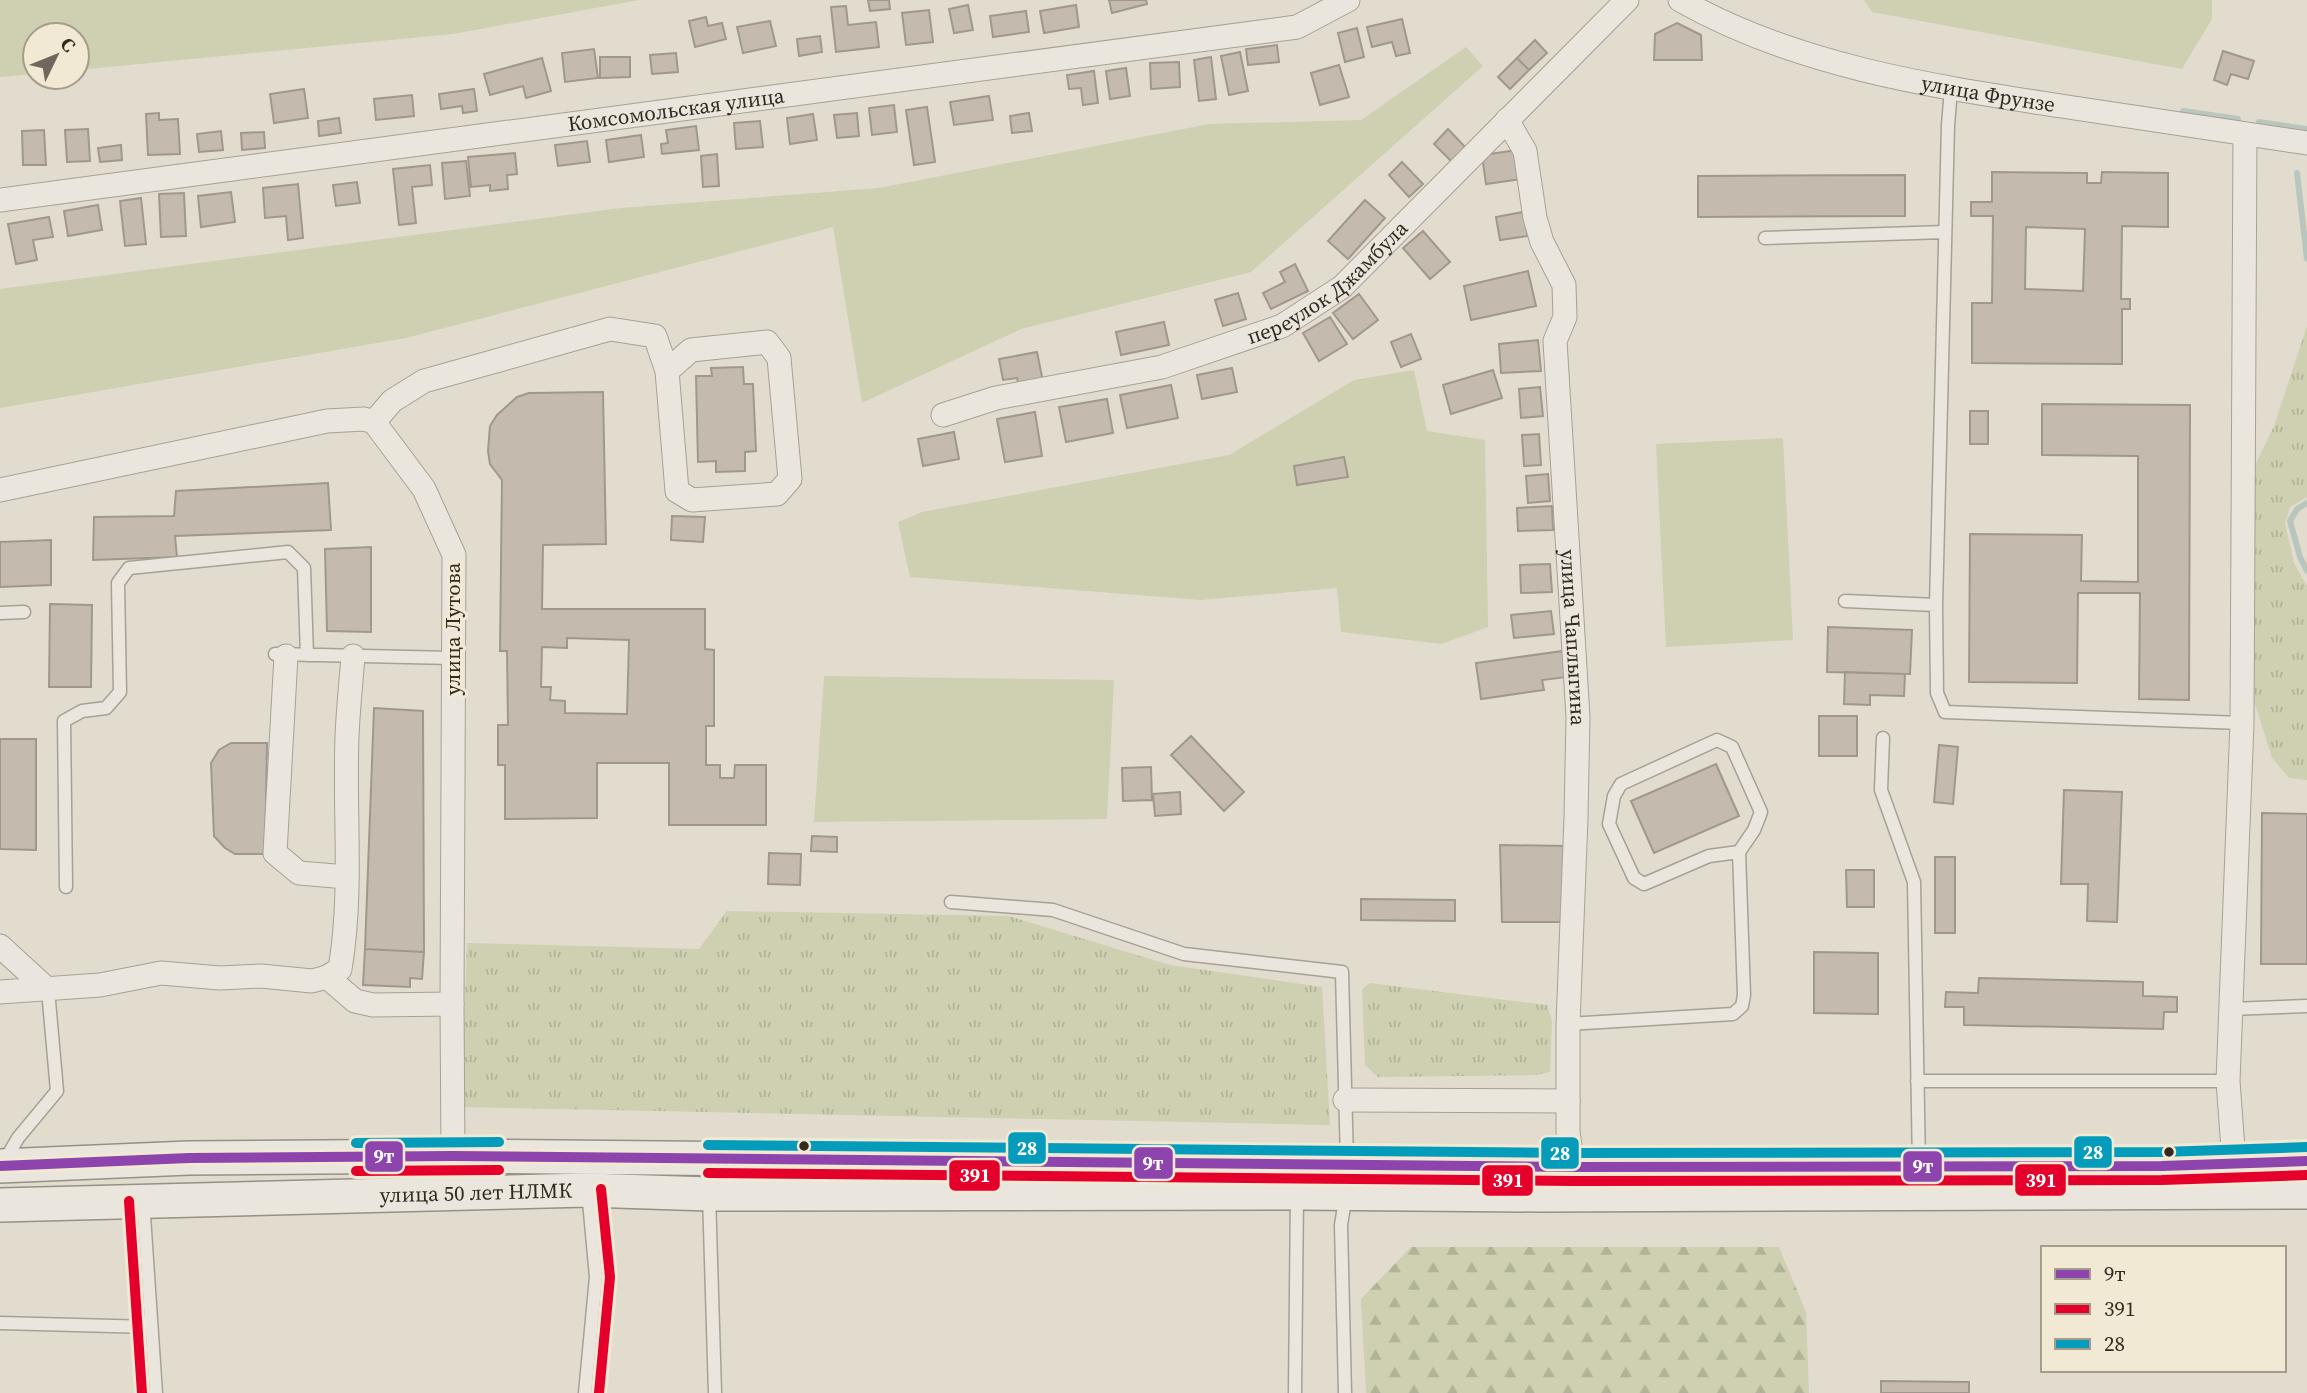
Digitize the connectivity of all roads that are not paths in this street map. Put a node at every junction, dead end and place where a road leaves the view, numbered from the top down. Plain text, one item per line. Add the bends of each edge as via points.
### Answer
1 (1348, 0) edge
2 (1627, 0) edge
3 (1680, 0) edge
4 (1951, 89) junction
5 (1507, 120) junction
6 (2245, 134) junction
7 (2307, 143) edge
8 (0, 200) edge
9 (1945, 232) junction
10 (1765, 238) dead end
11 (667, 371) junction
12 (943, 415) dead end
13 (374, 422) junction
14 (0, 491) edge
15 (1846, 601) dead end
16 (1936, 605) junction
17 (24, 612) dead end
18 (0, 613) edge
19 (289, 655) junction
20 (352, 656) junction
21 (452, 658) junction
22 (2242, 723) junction
23 (1882, 738) dead end
24 (1739, 852) junction
25 (347, 877) junction
26 (66, 887) dead end
27 (951, 902) dead end
28 (0, 946) edge
29 (327, 978) junction
30 (48, 990) junction
31 (0, 992) edge
32 (452, 1004) junction
33 (2307, 1006) edge
34 (2231, 1009) junction
35 (1567, 1024) junction
36 (1917, 1081) junction
37 (2228, 1081) junction
38 (1345, 1100) junction
39 (1568, 1101) junction
40 (453, 1156) junction
41 (190, 1158) junction
42 (2307, 1161) edge
43 (2234, 1163) junction
44 (1, 1166) edge
45 (1573, 1167) junction
46 (1919, 1167) junction
47 (1347, 1180) junction
48 (587, 1190) junction
49 (2307, 1192) edge
50 (1297, 1193) junction
51 (709, 1194) junction
52 (1540, 1195) junction
53 (143, 1200) junction
54 (0, 1205) edge
55 (0, 1324) edge
56 (151, 1327) junction
57 (156, 1393) edge
58 (585, 1393) edge
59 (715, 1393) edge
60 (1295, 1393) edge
61 (1345, 1393) edge

1 - 8 street, Комсомольская улица via 1297,27
2 - 5 street, переулок Джамбула
3 - 4 street, улица Фрунзе via 1713,19 1786,48
4 - 6 street, улица Фрунзе
4 - 9 lane
5 - 12 street, переулок Джамбула via 1342,287 1282,326 1161,367 996,398
5 - 35 street, улица Чаплыгина via 1525,151 1535,218 1564,285 1565,317 1555,341 1578,717
6 - 7 street, улица Фрунзе
6 - 22 street
9 - 10 lane
9 - 16 lane
11 - 11 street via 677,491 692,500 777,494 790,479 779,358 767,342 691,350
11 - 13 street via 655,336 610,329 424,381 392,401
13 - 14 street via 327,421
13 - 21 street, улица Лутова via 424,489 454,555
15 - 16 lane
16 - 22 lane via 1937,693 1945,712
17 - 18 lane
19 - 20 lane
19 - 25 street via 275,853 299,873
19 - 26 lane via 303,568 288,552 129,568 118,583 120,692 106,708 82,710 64,721
20 - 21 lane
20 - 25 street
21 - 32 street, улица Лутова
22 - 34 street
23 - 36 lane via 1881,790 1914,882
24 - 24 lane via 1761,812 1732,747 1717,740 1621,784 1614,796 1609,824 1634,878 1644,884 1709,856
24 - 35 lane via 1742,1006 1733,1014
25 - 29 street via 340,969
27 - 38 lane via 1053,911 1184,954 1342,972
28 - 30 street
29 - 30 street via 161,974
29 - 32 street via 355,1001 373,1005
30 - 31 street
30 - 44 lane via 57,1091
32 - 40 street, улица Лутова
33 - 34 lane
34 - 37 street
35 - 39 street, улица Чаплыгина
36 - 37 lane
36 - 46 lane
37 - 43 street
38 - 39 street
38 - 47 lane
39 - 45 street, улица Чаплыгина
40 - 41 main road, улица 50 лет НЛМК
40 - 47 main road, улица 50 лет НЛМК via 708,1159
41 - 44 main road, улица 50 лет НЛМК
41 - 53 main road
42 - 43 main road, улица 50 лет НЛМК
43 - 46 main road, улица 50 лет НЛМК
45 - 46 main road, улица 50 лет НЛМК
45 - 47 main road, улица 50 лет НЛМК
45 - 52 main road, улица 50 лет НЛМК via 1573,1180 1565,1188
47 - 50 main road, улица 50 лет НЛМК
47 - 52 main road, улица 50 лет НЛМК
47 - 61 lane via 1341,1225
48 - 51 main road, улица 50 лет НЛМК
48 - 53 main road, улица 50 лет НЛМК
48 - 58 lane via 596,1277
49 - 52 main road, улица 50 лет НЛМК
50 - 51 main road, улица 50 лет НЛМК
50 - 60 lane
51 - 59 lane
53 - 54 main road, улица 50 лет НЛМК
53 - 56 lane
55 - 56 lane
56 - 57 lane

